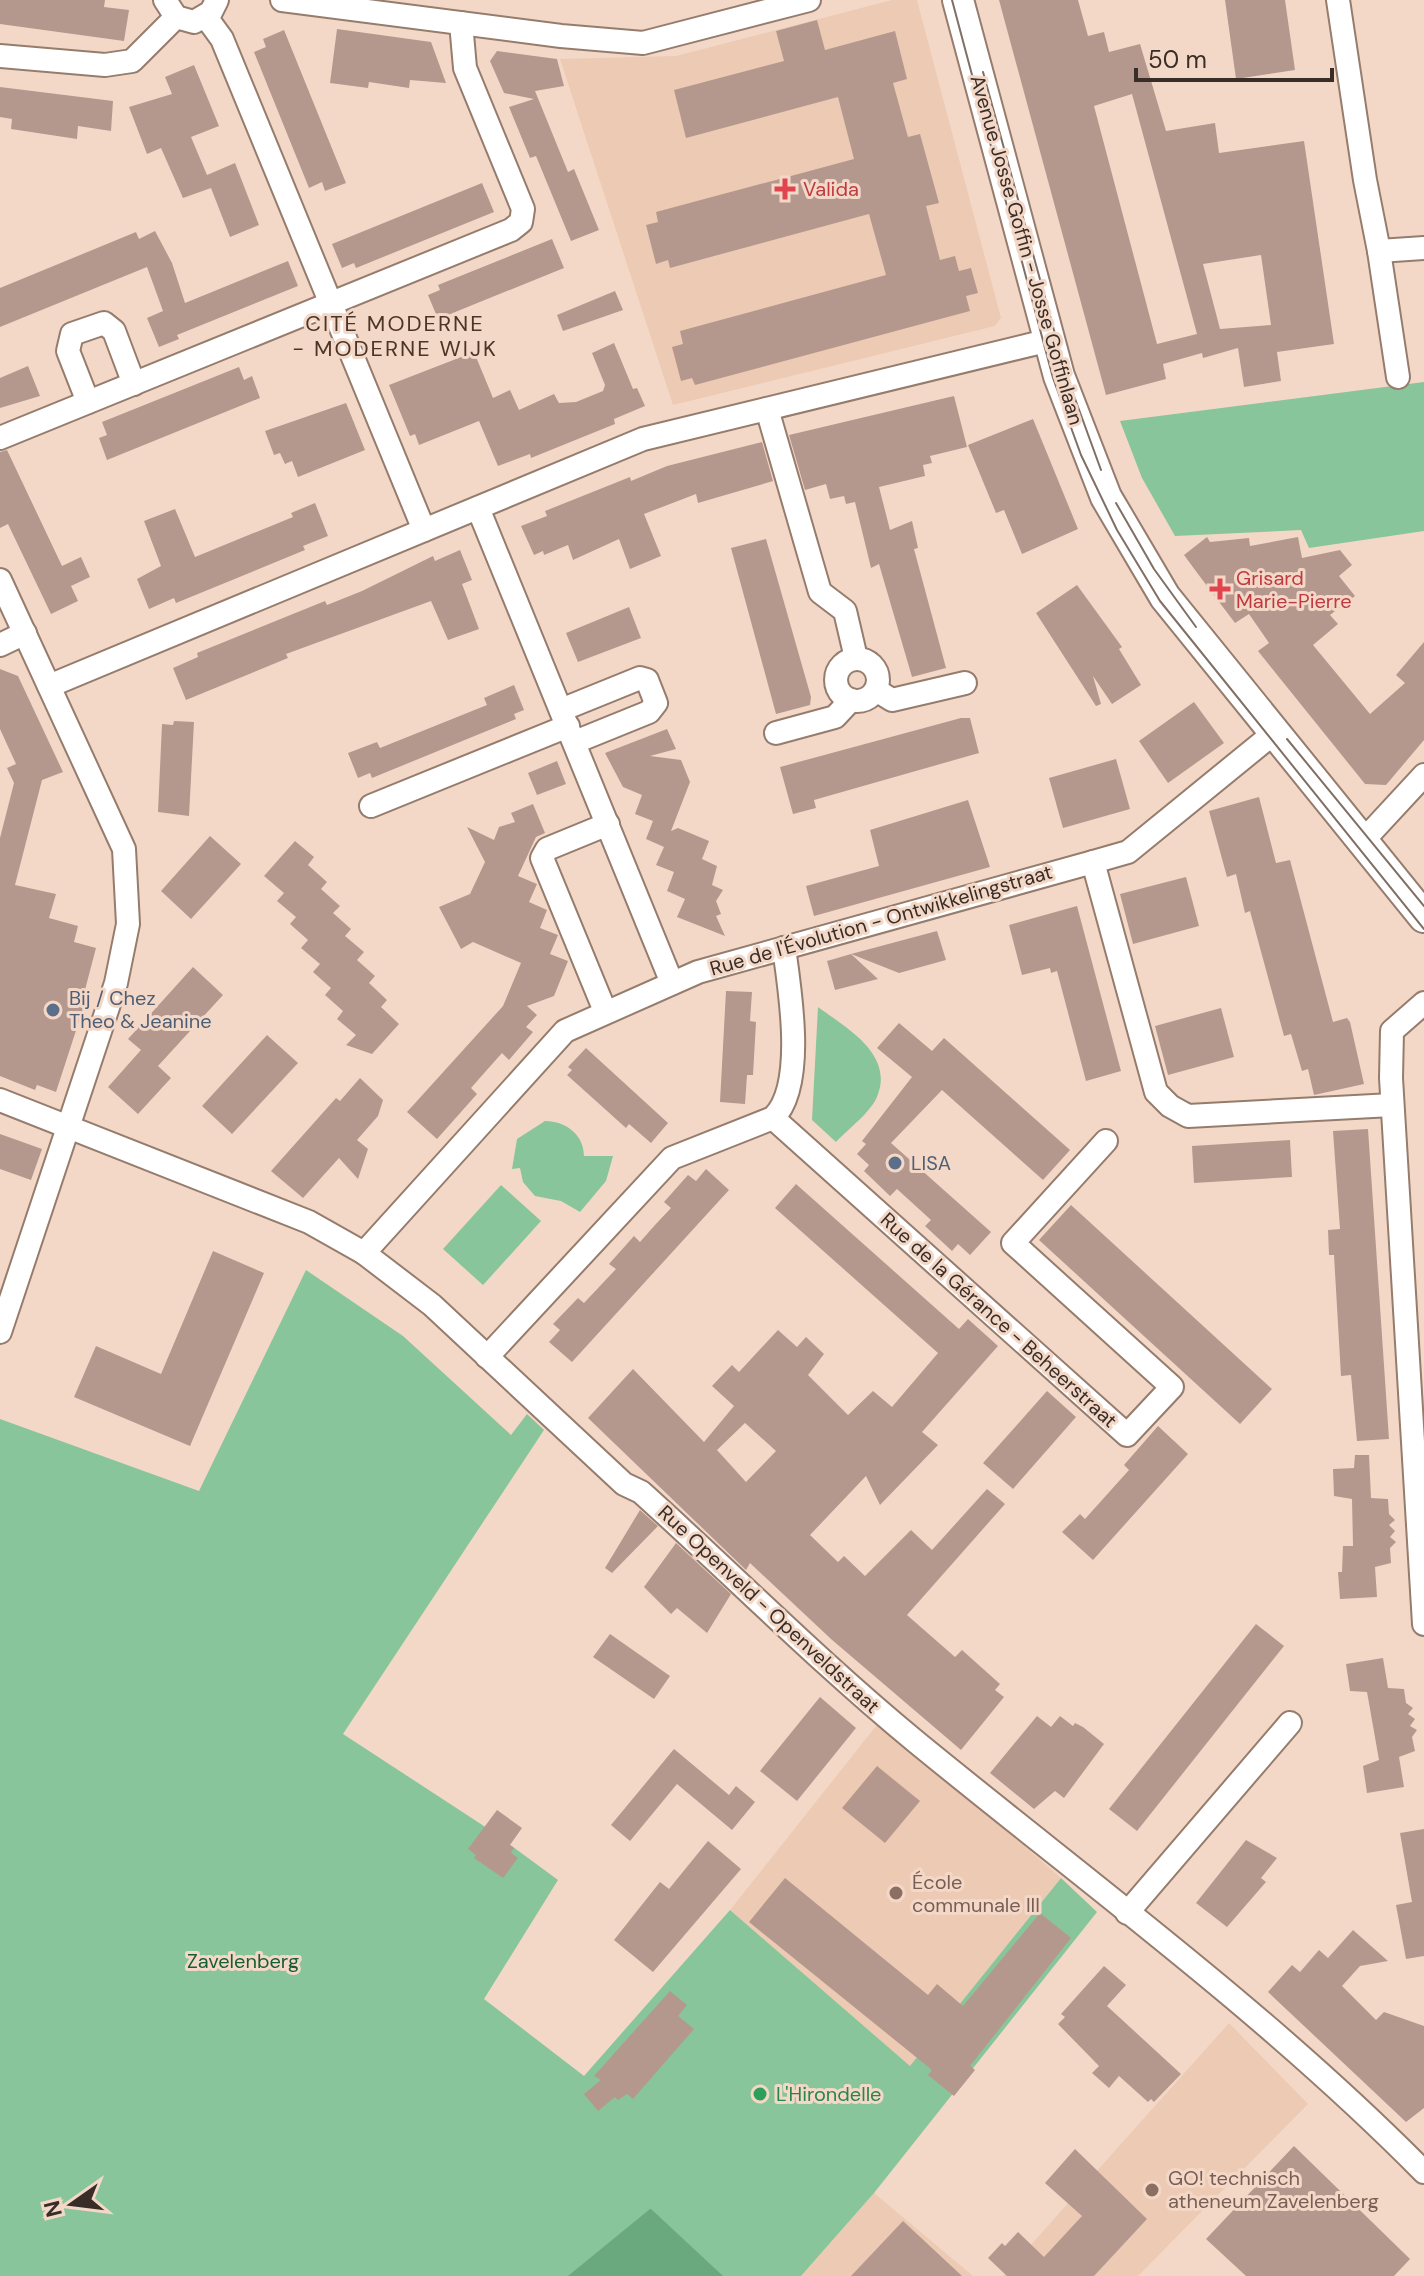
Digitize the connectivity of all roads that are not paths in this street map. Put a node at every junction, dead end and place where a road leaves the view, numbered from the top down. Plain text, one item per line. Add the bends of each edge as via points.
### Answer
1 (282, 0) edge
2 (809, 0) edge
3 (958, 0) edge
4 (1338, 0) edge
5 (170, 8) edge
6 (212, 8) edge
7 (461, 23) junction
8 (0, 56) edge
9 (1424, 248) edge
10 (1379, 251) junction
11 (329, 304) junction
12 (1050, 340) junction
13 (1398, 377) dead end
14 (134, 384) junction
15 (88, 402) junction
16 (767, 409) junction
17 (0, 438) edge
18 (478, 508) junction
19 (424, 530) junction
20 (0, 580) edge
21 (25, 633) junction
22 (0, 645) edge
23 (856, 658) junction
24 (965, 683) dead end
25 (49, 686) junction
26 (876, 690) junction
27 (851, 700) junction
28 (568, 726) junction
29 (776, 733) dead end
30 (1274, 733) junction
31 (1424, 775) edge
32 (371, 806) dead end
33 (608, 824) junction
34 (1362, 842) junction
35 (1093, 862) junction
36 (1424, 917) edge
37 (784, 948) junction
38 (672, 983) junction
39 (1424, 1003) edge
40 (605, 1011) junction
41 (0, 1100) edge
42 (1392, 1105) junction
43 (773, 1118) junction
44 (68, 1126) junction
45 (1106, 1141) dead end
46 (364, 1253) junction
47 (0, 1332) edge
48 (487, 1357) junction
49 (1424, 1624) edge
50 (1290, 1723) dead end
51 (1127, 1913) junction
52 (1424, 2170) edge

1 - 7 street
2 - 7 street via 643,43
3 - 12 main road, Avenue Josse Goffin - Josse Goffinlaan
4 - 10 street
5 - 6 street via 194,22
5 - 8 street via 132,61 105,65
6 - 11 street
7 - 11 street via 465,68 523,209 521,222
9 - 10 street
10 - 13 street
11 - 14 street
11 - 19 street
12 - 16 street
12 - 30 main road, Avenue Josse Goffin - Josse Goffinlaan via 1087,455 1122,528 1165,597
14 - 15 street
14 - 15 street via 114,331 104,323 72,334 68,351
15 - 17 street
16 - 18 street via 643,439
16 - 23 street via 820,592 845,611
18 - 19 street
18 - 28 street
19 - 25 street
20 - 21 street
21 - 22 street
21 - 25 street
23 - 26 street via 872,665
23 - 27 street via 835,677 842,695
24 - 26 street via 892,700
25 - 44 street via 118,837 127,870 128,924 116,983
26 - 27 street via 861,701
27 - 29 street via 835,717
28 - 32 street
28 - 33 street
30 - 34 main road, Avenue Josse Goffin - Josse Goffinlaan
30 - 35 street, Rue de l'Évolution - Ontwikkelingstraat via 1128,852
31 - 34 street
33 - 38 street
33 - 40 street via 547,849 542,858
34 - 36 main road, Avenue Josse Goffin - Josse Goffinlaan
35 - 37 street, Rue de l'Évolution - Ontwikkelingstraat
35 - 42 street via 1156,1092 1170,1106 1200,1116
37 - 38 street, Rue de l'Évolution - Ontwikkelingstraat
37 - 43 street via 792,1006 790,1090
38 - 40 street, Rue de l'Évolution - Ontwikkelingstraat
39 - 42 street via 1392,1031
40 - 46 street, Rue de l'Évolution - Ontwikkelingstraat via 565,1031
41 - 44 street, Rue Openveld - Openveldstraat
42 - 49 street
43 - 45 street, Rue de la Gérance - Beheerstraat via 1127,1435 1172,1387 1013,1243
43 - 48 street via 672,1158
44 - 46 street, Rue Openveld - Openveldstraat via 309,1222
44 - 47 street
46 - 48 street, Rue Openveld - Openveldstraat via 432,1305
48 - 51 street, Rue Openveld - Openveldstraat via 624,1484 641,1492 742,1582 774,1620
50 - 51 street
51 - 52 street, Rue Openveld - Openveldstraat via 1263,2019

